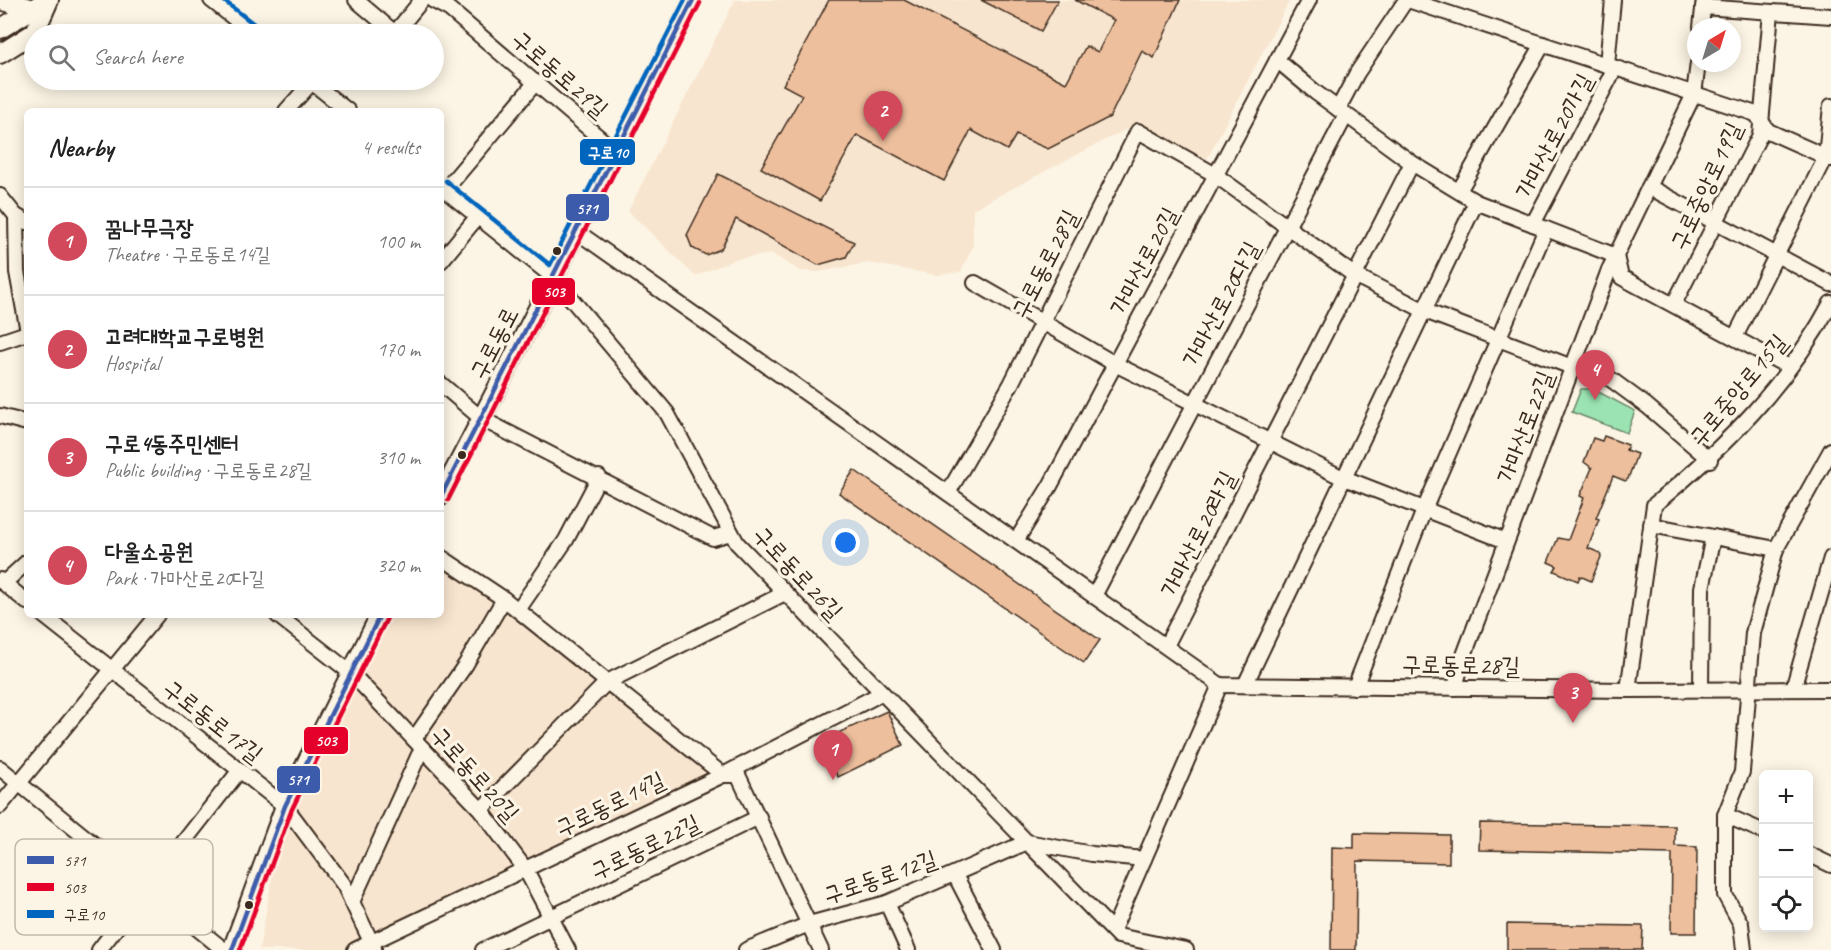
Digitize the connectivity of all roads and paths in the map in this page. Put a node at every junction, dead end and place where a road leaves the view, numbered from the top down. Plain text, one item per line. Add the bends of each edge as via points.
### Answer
1 (211, 0) edge
2 (356, 0) edge
3 (422, 0) edge
4 (432, 0) edge
5 (693, 0) edge
6 (1309, 0) edge
7 (1407, 0) edge
8 (1613, 0) edge
9 (8, 1) edge
10 (43, 3) edge
11 (1704, 3) edge
12 (453, 4) edge
13 (1771, 12) junction
14 (1831, 16) edge
15 (1702, 18) edge
16 (36, 24) edge
17 (241, 24) edge
18 (384, 24) edge
19 (402, 24) edge
20 (0, 29) edge
21 (24, 38) edge
22 (1543, 44) junction
23 (0, 54) edge
24 (1277, 60) junction
25 (1611, 67) junction
26 (1697, 72) edge
27 (536, 82) junction
28 (304, 90) edge
29 (322, 90) edge
30 (1694, 94) junction
31 (1831, 106) edge
32 (288, 108) edge
33 (344, 108) edge
34 (1342, 112) junction
35 (1761, 120) junction
36 (615, 151) junction
37 (1828, 158) edge
38 (1412, 163) junction
39 (1214, 174) junction
40 (444, 187) edge
41 (1649, 187) junction
42 (444, 189) edge
43 (1459, 191) junction
44 (0, 196) edge
45 (1476, 202) junction
46 (478, 216) junction
47 (21, 219) edge
48 (1715, 223) junction
49 (1539, 226) junction
50 (1288, 227) junction
51 (576, 231) junction
52 (1776, 255) junction
53 (1616, 256) junction
54 (444, 257) edge
55 (1354, 275) junction
56 (553, 277) junction
57 (975, 283) dead end
58 (1831, 284) edge
59 (1831, 303) edge
60 (1674, 304) junction
61 (24, 310) edge
62 (1425, 311) junction
63 (1042, 320) junction
64 (24, 334) edge
65 (1735, 338) junction
66 (1497, 339) junction
67 (0, 342) edge
68 (1115, 364) junction
69 (1572, 367) junction
70 (1789, 368) junction
71 (444, 387) edge
72 (1194, 403) junction
73 (0, 416) edge
74 (482, 419) junction
75 (24, 422) edge
76 (1270, 441) junction
77 (1831, 450) edge
78 (1710, 460) junction
79 (599, 477) junction
80 (1345, 478) junction
81 (444, 490) edge
82 (948, 493) junction
83 (1424, 510) junction
84 (1651, 525) junction
85 (731, 533) junction
86 (1713, 537) junction
87 (1017, 541) junction
88 (1506, 541) junction
89 (1776, 549) junction
90 (1831, 558) edge
91 (444, 559) edge
92 (24, 564) edge
93 (2, 582) edge
94 (785, 593) junction
95 (1094, 596) junction
96 (504, 599) junction
97 (24, 600) edge
98 (518, 610) junction
99 (47, 618) edge
100 (156, 618) edge
101 (281, 618) edge
102 (378, 618) edge
103 (1166, 646) junction
104 (113, 672) junction
105 (351, 673) junction
106 (607, 682) junction
107 (1220, 685) junction
108 (1245, 685) junction
109 (1354, 687) junction
110 (1455, 688) junction
111 (1701, 689) junction
112 (1747, 689) junction
113 (1793, 689) junction
114 (1831, 689) edge
115 (1628, 690) junction
116 (882, 693) junction
117 (418, 743) junction
118 (0, 768) edge
119 (240, 770) junction
120 (723, 775) junction
121 (18, 783) junction
122 (0, 806) edge
123 (285, 806) junction
124 (481, 810) junction
125 (1725, 815) junction
126 (759, 817) junction
127 (1759, 830) edge
128 (87, 839) edge
129 (186, 839) edge
130 (1027, 842) junction
131 (1813, 856) edge
132 (1144, 859) junction
133 (1831, 865) edge
134 (526, 870) junction
135 (955, 875) junction
136 (352, 902) junction
137 (887, 903) junction
138 (551, 917) junction
139 (809, 924) junction
140 (1113, 930) junction
141 (111, 935) edge
142 (206, 935) edge
143 (1142, 940) junction
144 (373, 946) edge
145 (99, 950) edge
146 (224, 950) edge
147 (232, 950) edge
148 (355, 950) edge
149 (483, 950) edge
150 (568, 950) edge
151 (746, 950) edge
152 (821, 950) edge
153 (908, 950) edge
154 (994, 950) edge
155 (1127, 950) edge
156 (1186, 950) edge
157 (1744, 950) edge

1 - 17 street
2 - 18 street
3 - 19 street
4 - 12 street, 구로동로29길
5 - 36 main road, 구로동로
6 - 24 street, 가마산로20길
7 - 22 street, 가마산로20가길
7 - 34 street, 가마산로20가길 via 1357,73
8 - 25 street
9 - 10 main road
10 - 16 main road
10 - 20 main road
11 - 13 street
11 - 15 street
12 - 27 street, 구로동로29길
13 - 14 street
13 - 35 street, 구로중앙로19길
21 - 23 main road
22 - 25 street, 가마산로20가길
22 - 43 street
24 - 34 street
24 - 39 street, 가마산로20길
25 - 30 street, 가마산로20가길
25 - 49 street, 가마산로20가길
26 - 30 street, 가마산로22길
27 - 36 street, 구로동로29길
27 - 40 street
28 - 32 street
29 - 33 street
30 - 35 street, 가마산로20가길 via 1756,114
30 - 41 street, 가마산로22길
31 - 37 street
34 - 38 street
34 - 50 street, 가마산로20가길
35 - 37 street, 가마산로20가길 via 1768,131
35 - 48 street, 구로중앙로19길 via 1760,135
36 - 51 main road, 구로동로
37 - 52 street
38 - 43 street
38 - 55 street
39 - 50 street, 가마산로20다길
39 - 63 street, 구로동로28길 via 1138,131
39 - 68 street, 가마산로20길
41 - 48 street
41 - 53 street, 가마산로22길
42 - 46 street, 구로동로26길
43 - 45 street
44 - 47 street
45 - 49 street
45 - 62 street
46 - 54 street
46 - 56 street, 구로동로26길
47 - 61 street via 17,272
48 - 52 street
48 - 60 street, 구로중앙로19길
49 - 53 street
49 - 66 street, 가마산로20가길
50 - 55 street, 가마산로20다길
50 - 72 street, 가마산로20다길
51 - 56 main road, 구로동로
51 - 82 street
52 - 58 street
52 - 65 street
53 - 60 street via 1621,277
53 - 69 street, 가마산로22길
55 - 62 street, 가마산로20다길
55 - 76 street
56 - 74 main road, 구로동로
56 - 85 street, 구로동로26길 via 667,413
57 - 63 street
59 - 70 street, 구로중앙로15길
60 - 65 street
62 - 66 street, 가마산로20다길
62 - 80 street
63 - 68 street
63 - 82 street, 구로동로28길 via 1011,384
64 - 67 street
65 - 70 street
66 - 69 street, 가마산로20다길
66 - 83 street
68 - 72 street
68 - 87 street, 가마산로20길
69 - 78 street, 가마산로20다길 via 1605,375
69 - 88 street, 가마산로22길
70 - 78 street, 구로중앙로15길
71 - 74 street
72 - 76 street
72 - 95 street
73 - 75 street
74 - 79 street, 구로동로
74 - 81 main road, 구로동로
76 - 80 street
76 - 103 street, 가마산로20라길
77 - 89 street
78 - 84 street, 구로중앙로15길 via 1654,505
79 - 85 street, 구로동로 via 713,537
79 - 98 street via 566,540
80 - 83 street
80 - 108 street
82 - 87 street
83 - 88 street
83 - 109 street
84 - 86 street
84 - 115 street, 구로중앙로15길
85 - 94 street, 구로동로26길
86 - 89 street
86 - 111 street via 1702,588
87 - 95 street
88 - 110 street, 가마산로22길 via 1462,658
89 - 112 street via 1753,633
90 - 113 street
91 - 96 street
92 - 93 street
93 - 97 street
94 - 106 street
94 - 116 street, 구로동로26길
95 - 103 street
96 - 98 street
96 - 117 street
98 - 106 street
99 - 104 street, 구로동로17길
100 - 104 street
101 - 105 street, 구로동로20길
102 - 105 main road
103 - 107 street
104 - 119 street, 구로동로17길
104 - 121 street
105 - 117 street, 구로동로20길
105 - 123 main road
106 - 120 street
106 - 124 street
107 - 108 street, 구로동로28길
107 - 132 street
108 - 109 street, 구로동로28길
109 - 110 street, 구로동로28길
110 - 115 street, 구로동로28길
111 - 112 street, 구로동로28길
111 - 115 street, 구로동로28길
112 - 113 street, 구로동로28길
112 - 125 street via 1742,772
113 - 114 street, 구로동로28길
116 - 120 street, 구로동로14길
116 - 130 street, 구로동로26길
117 - 124 street, 구로동로20길
117 - 136 street
118 - 121 street
119 - 123 street, 구로동로17길
119 - 129 street
120 - 126 street via 738,775
120 - 134 street, 구로동로14길
121 - 122 street
121 - 128 street
123 - 136 street, 구로동로17길 via 344,885
123 - 147 main road
124 - 134 street, 구로동로20길
125 - 127 street
125 - 157 street via 1725,895 1741,924
126 - 138 street, 구로동로22길
126 - 139 street
130 - 132 street
130 - 135 street, 구로동로12길
130 - 140 street, 구로동로26길
131 - 133 street
132 - 140 street
134 - 138 street, 구로동로20길
134 - 144 street, 구로동로14길
135 - 137 street, 구로동로12길
135 - 154 street
136 - 144 street, 구로동로17길
137 - 139 street, 구로동로12길
137 - 153 street
138 - 149 street
138 - 150 street, 구로동로20길
139 - 151 street, 구로동로12길
139 - 152 street
140 - 143 street, 구로동로26길 via 1118,936
141 - 145 street
142 - 146 street
143 - 155 street
143 - 156 street, 구로동로26길
144 - 148 street, 구로동로14길

